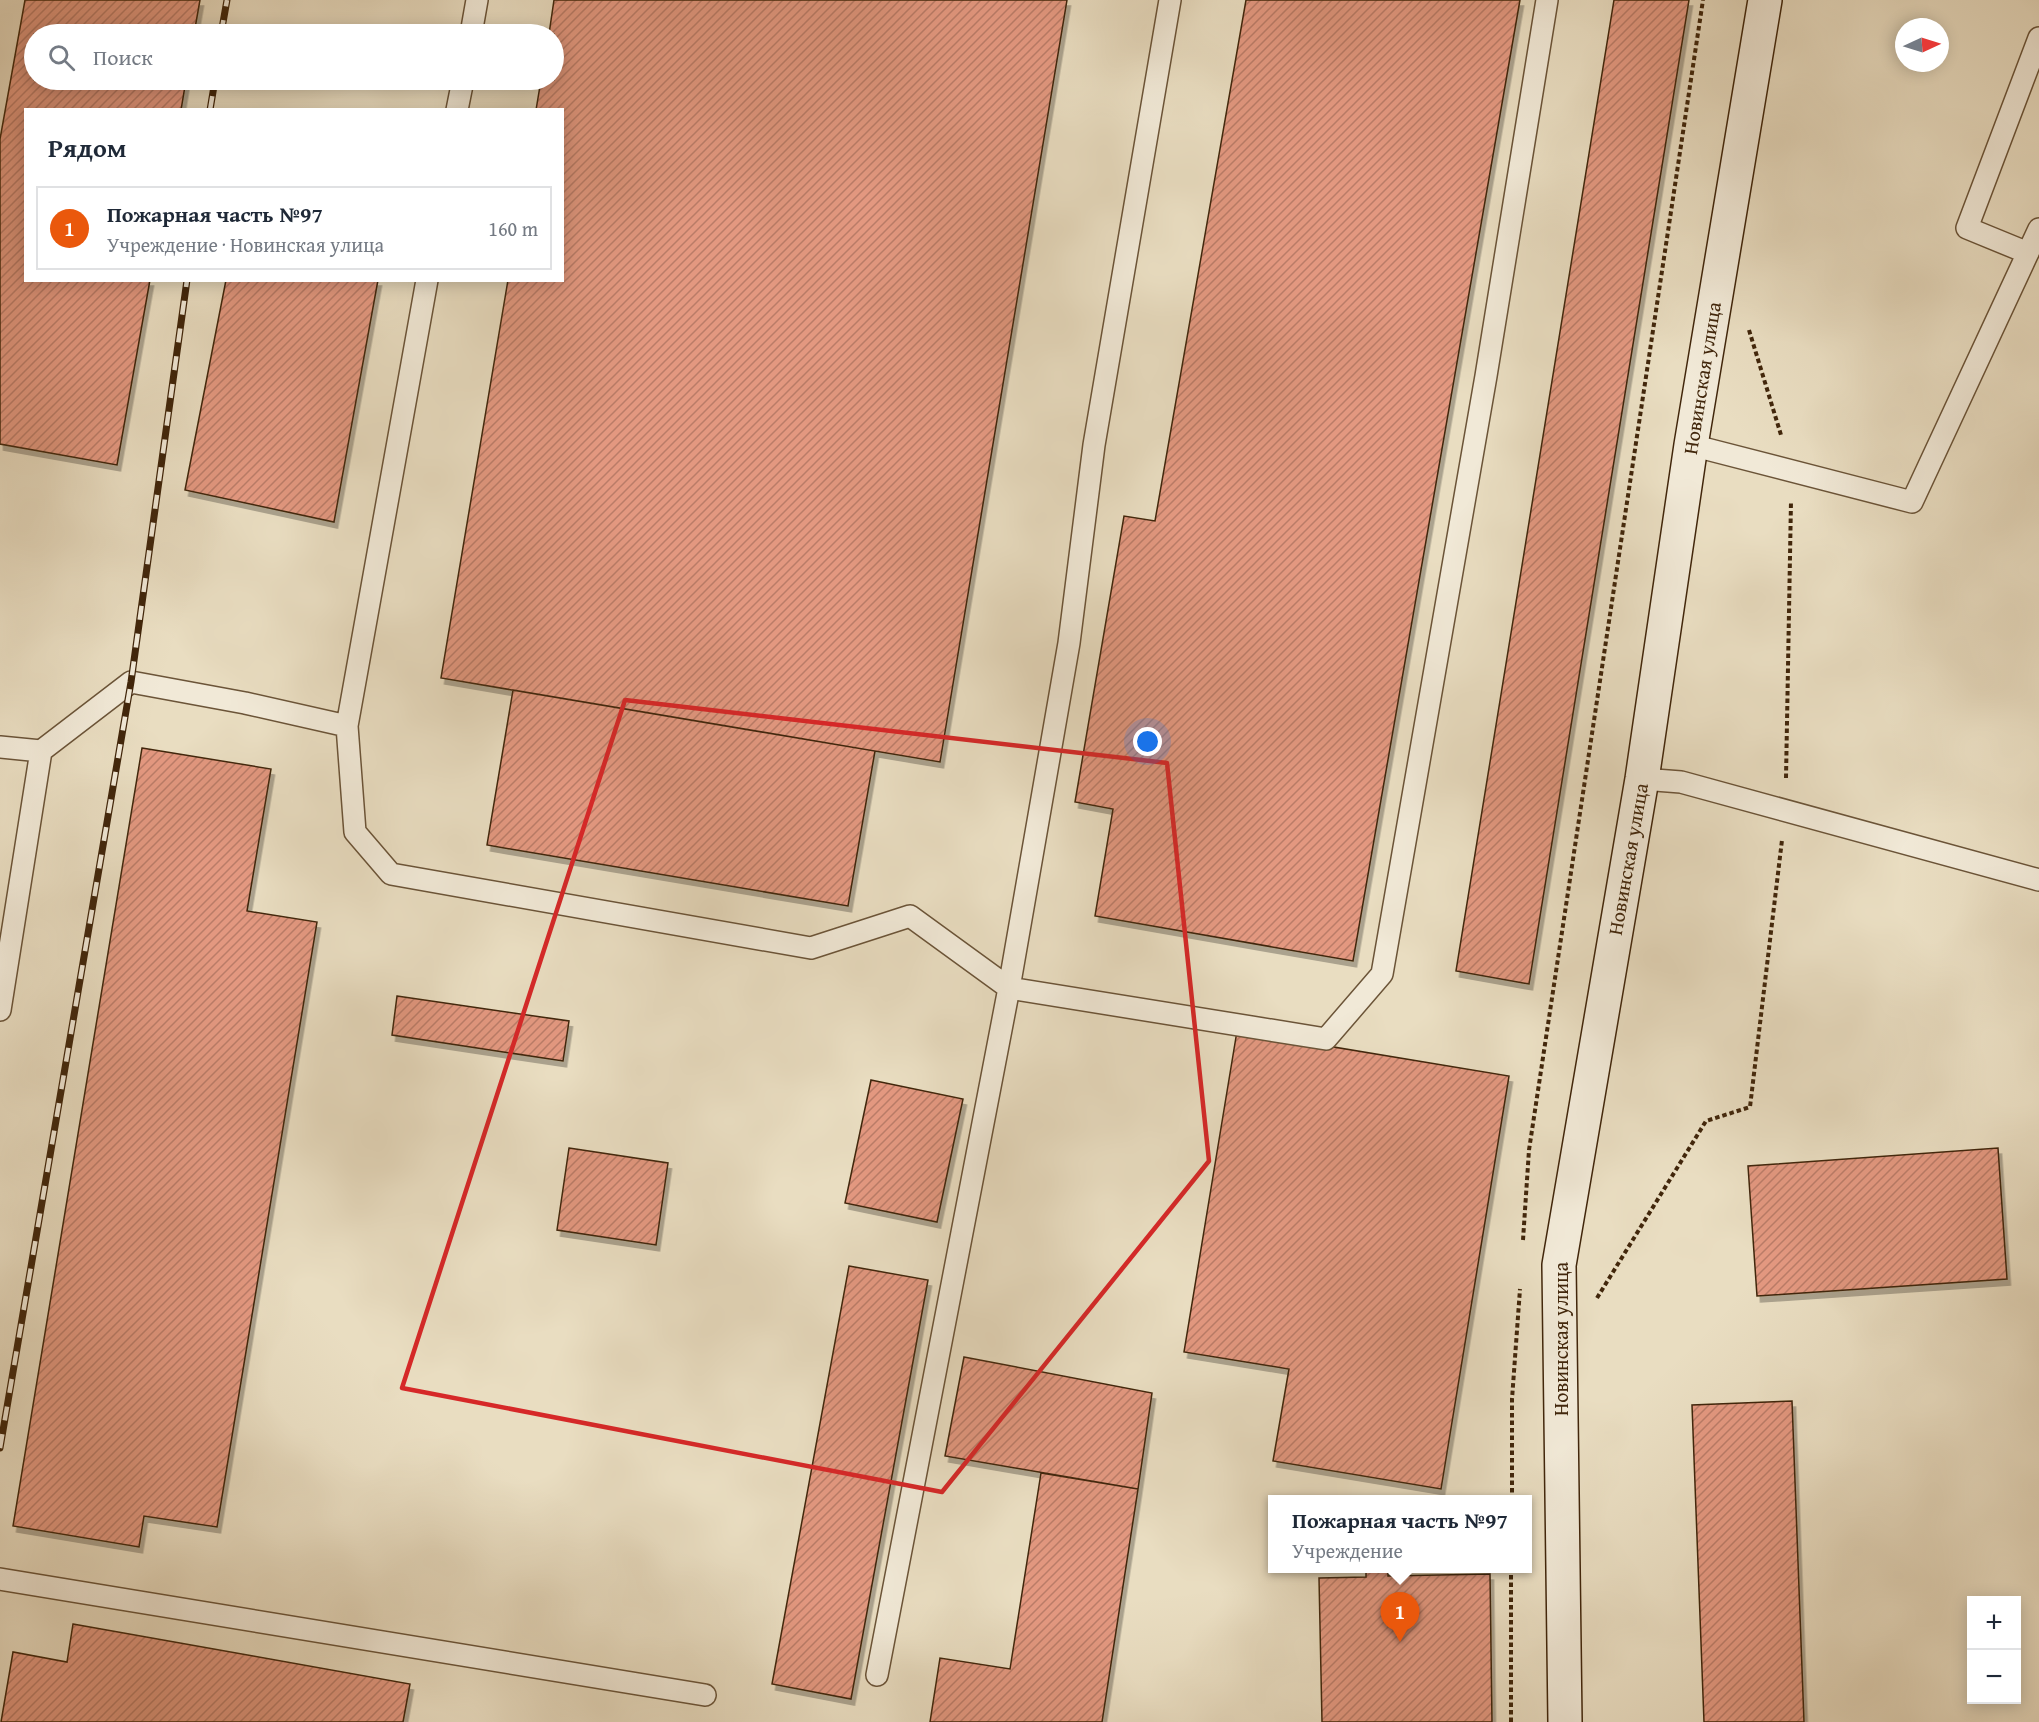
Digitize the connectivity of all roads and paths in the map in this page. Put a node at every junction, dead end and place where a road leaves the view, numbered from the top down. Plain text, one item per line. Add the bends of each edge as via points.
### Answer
1 (477, 0) edge
2 (1170, 0) edge
3 (1547, 0) edge
4 (1703, 0) edge
5 (1765, 0) edge
6 (473, 24) edge
7 (2039, 38) edge
8 (461, 90) edge
9 (458, 108) edge
10 (2039, 229) edge
11 (2028, 253) junction
12 (427, 282) edge
13 (1748, 330) dead end
14 (1691, 445) junction
15 (1792, 471) junction
16 (347, 726) junction
17 (0, 747) edge
18 (41, 752) junction
19 (1642, 779) junction
20 (1785, 810) junction
21 (2039, 880) edge
22 (1009, 988) junction
23 (0, 1010) edge
24 (1523, 1245) dead end
25 (1520, 1281) dead end
26 (1594, 1304) dead end
27 (1512, 1495) edge
28 (1511, 1573) edge
29 (0, 1579) edge
30 (877, 1676) dead end
31 (705, 1695) dead end
32 (1511, 1722) edge
33 (1565, 1722) edge

1 - 6 lane
2 - 22 lane via 1094,445 1069,643
3 - 22 lane via 1382,974 1326,1039
4 - 24 path via 1529,1150
5 - 14 main road, Новинская улица
7 - 11 lane via 1967,228
8 - 9 lane
10 - 11 lane
11 - 15 lane via 1912,502
12 - 16 lane
13 - 15 path
14 - 15 lane
14 - 19 main road, Новинская улица
15 - 20 path
16 - 18 lane via 131,682
16 - 22 lane via 355,832 391,874 811,948 910,916
17 - 18 lane
18 - 23 lane
19 - 20 lane via 1681,782
19 - 33 main road, Новинская улица via 1559,1265
20 - 21 lane
20 - 26 path via 1750,1107 1706,1121
22 - 30 lane
25 - 27 path via 1512,1399
28 - 32 path
29 - 31 lane

